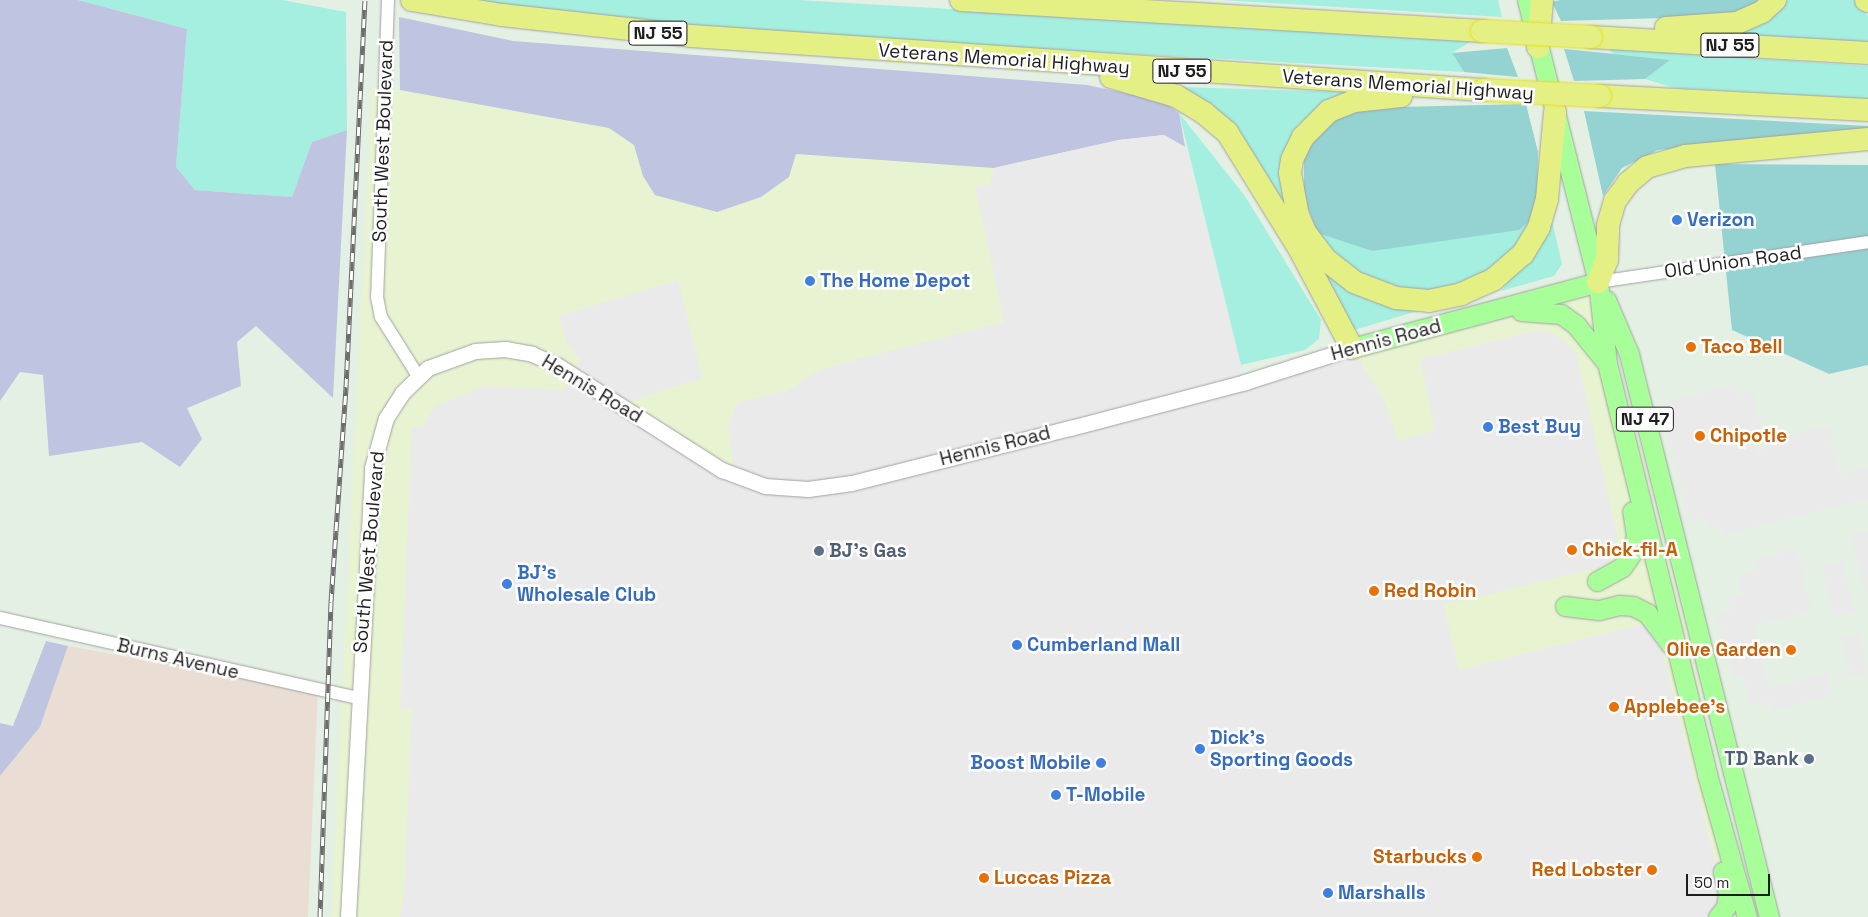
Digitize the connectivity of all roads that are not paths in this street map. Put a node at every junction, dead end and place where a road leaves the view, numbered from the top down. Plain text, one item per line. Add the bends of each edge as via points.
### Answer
1 (388, 0) edge
2 (412, 0) edge
3 (961, 0) edge
4 (1526, 0) edge
5 (1542, 0) edge
6 (1775, 0) edge
7 (1591, 37) junction
8 (1538, 47) junction
9 (882, 51) junction
10 (1868, 53) edge
11 (1483, 90) junction
12 (1868, 110) edge
13 (1555, 112) junction
14 (1868, 139) edge
15 (1868, 242) edge
16 (1598, 282) junction
17 (1472, 318) junction
18 (1352, 348) junction
19 (1607, 363) junction
20 (418, 376) junction
21 (1623, 430) junction
22 (1596, 581) dead end
23 (1565, 606) dead end
24 (0, 618) edge
25 (1678, 656) junction
26 (358, 698) junction
27 (1707, 774) junction
28 (348, 917) edge
29 (1718, 917) edge
30 (1747, 917) edge
31 (1768, 917) edge

1 - 20 street, South West Boulevard via 377,297 381,317
2 - 9 highway, Veterans Memorial Highway / NJ 55 via 569,24
3 - 7 highway, NJ 55, bridge
4 - 8 main road, NJ 47
5 - 8 highway
6 - 7 highway via 1762,12 1737,23
7 - 10 highway, NJ 55
8 - 13 main road, NJ 47
9 - 11 highway, Veterans Memorial Highway / NJ 55
9 - 18 highway via 1101,75 1146,85 1190,104 1216,122 1240,151 1299,248
11 - 12 highway, Veterans Memorial Highway / NJ 55, bridge
11 - 13 highway via 1354,101 1329,111 1313,125 1292,160 1290,186 1305,232 1325,259 1354,282 1396,298 1429,301 1446,298 1494,279 1523,254 1539,227 1548,192
13 - 16 main road, NJ 47
14 - 16 highway via 1685,156 1646,167 1628,183 1615,201 1608,225 1607,260
15 - 16 street, Old Union Road
16 - 17 main road, Hennis Road
16 - 19 main road, NJ 47
16 - 31 main road, NJ 47 via 1629,354
17 - 18 main road, Hennis Road
17 - 19 main road via 1490,319 1531,310 1561,314 1576,325
18 - 20 street, Hennis Road via 1245,382 1070,428 852,484 808,489 765,486 722,470 557,365 532,354 505,349 475,351 443,360
19 - 21 main road, NJ 47
20 - 26 street, South West Boulevard via 386,418 375,451
21 - 22 main road via 1618,449 1636,535 1633,551 1622,567
21 - 25 main road, NJ 47
23 - 25 main road via 1600,610 1619,604 1633,606 1647,613 1657,624
24 - 26 street, Burns Avenue
25 - 27 main road, NJ 47
26 - 28 street, South West Boulevard
27 - 29 main road via 1702,792 1728,894 1726,908
27 - 30 main road, NJ 47

